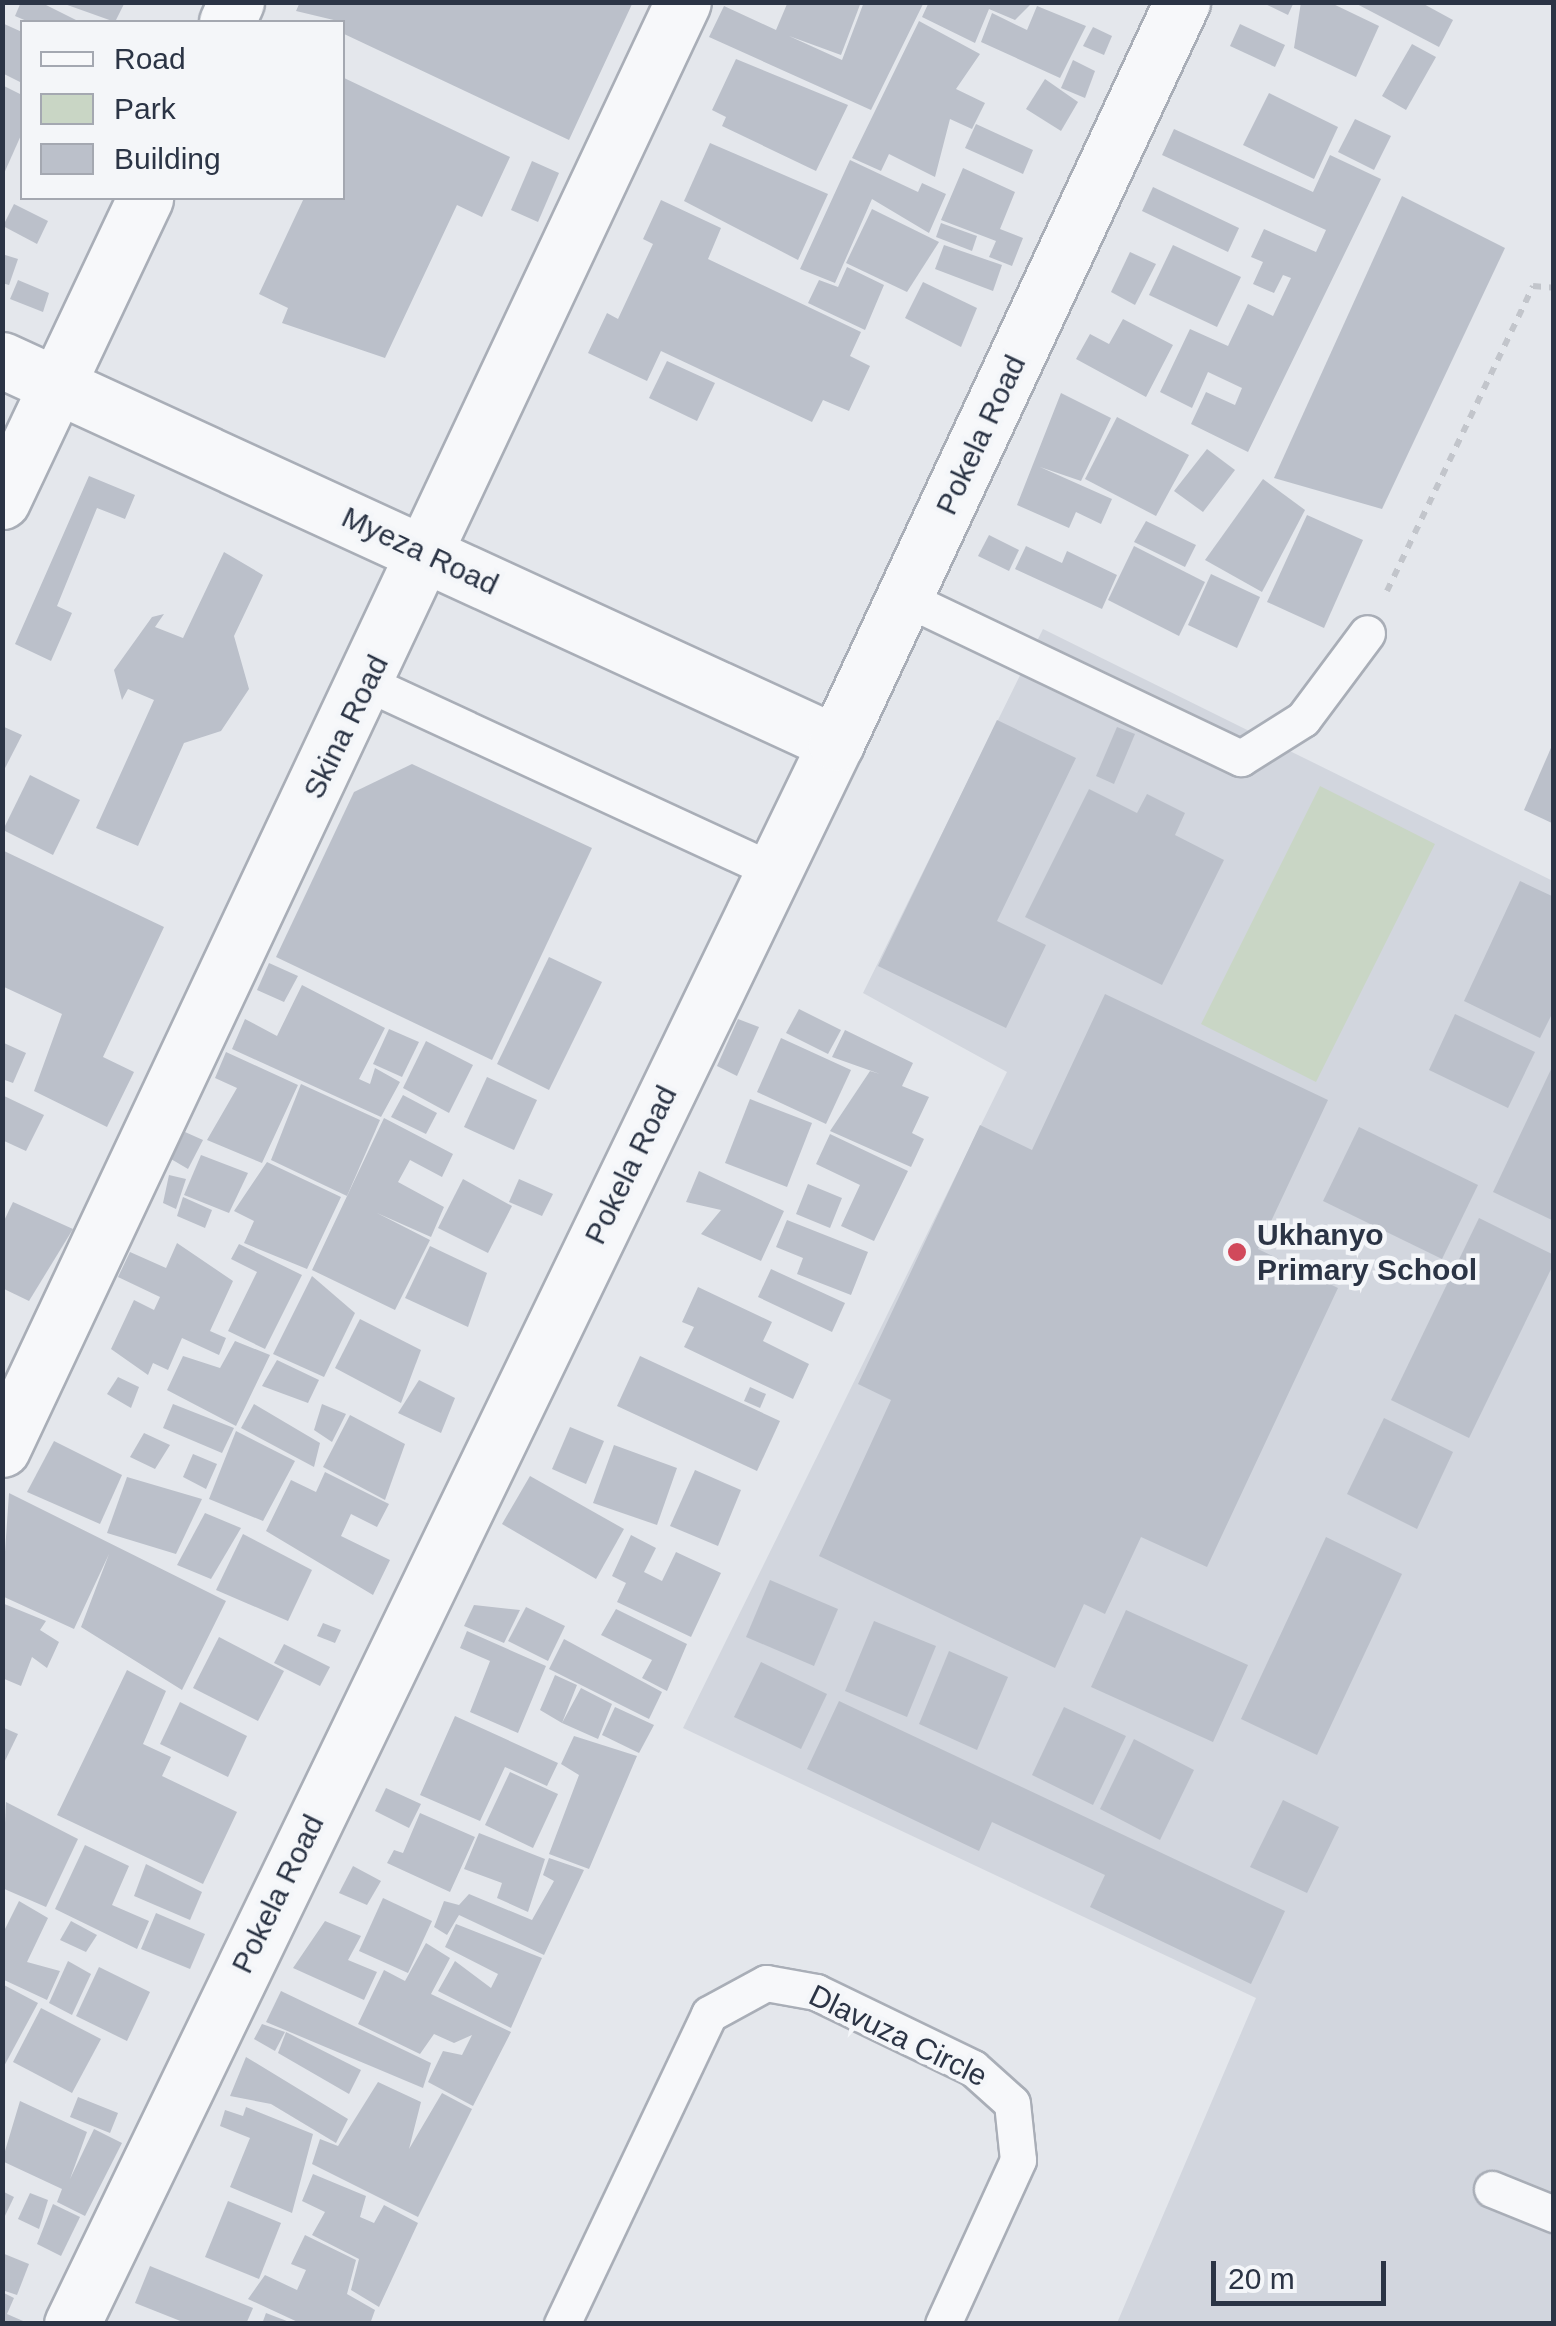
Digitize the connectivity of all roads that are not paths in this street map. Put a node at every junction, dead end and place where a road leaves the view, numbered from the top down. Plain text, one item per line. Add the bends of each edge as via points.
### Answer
1 (683, 2) edge
2 (1182, 2) edge
3 (145, 200) edge
4 (2, 360) edge
5 (57, 386) junction
6 (2, 501) edge
7 (428, 555) junction
8 (905, 598) junction
9 (1367, 633) road end
10 (367, 683) junction
11 (836, 743) junction
12 (774, 871) junction
13 (24, 1348) edge
14 (2, 1450) edge
15 (1492, 2189) dead end
16 (1554, 2214) edge
17 (72, 2324) edge
18 (562, 2324) edge
19 (943, 2324) edge

1 - 7 street, Skina Road
2 - 8 street, Pokela Road
3 - 5 street
4 - 5 street, Myeza Road
5 - 6 street
5 - 7 street, Myeza Road
7 - 10 street, Skina Road
7 - 11 street, Myeza Road
8 - 9 lane via 1241,758 1268,749 1303,718
8 - 11 street, Pokela Road
10 - 12 lane
10 - 13 street, Skina Road
11 - 12 street, Pokela Road
12 - 17 street, Pokela Road
13 - 14 street, Skina Road
15 - 16 lane
18 - 19 lane, Dlavuza Circle via 708,2014 766,1983 816,1992 973,2068 1012,2103 1018,2160

